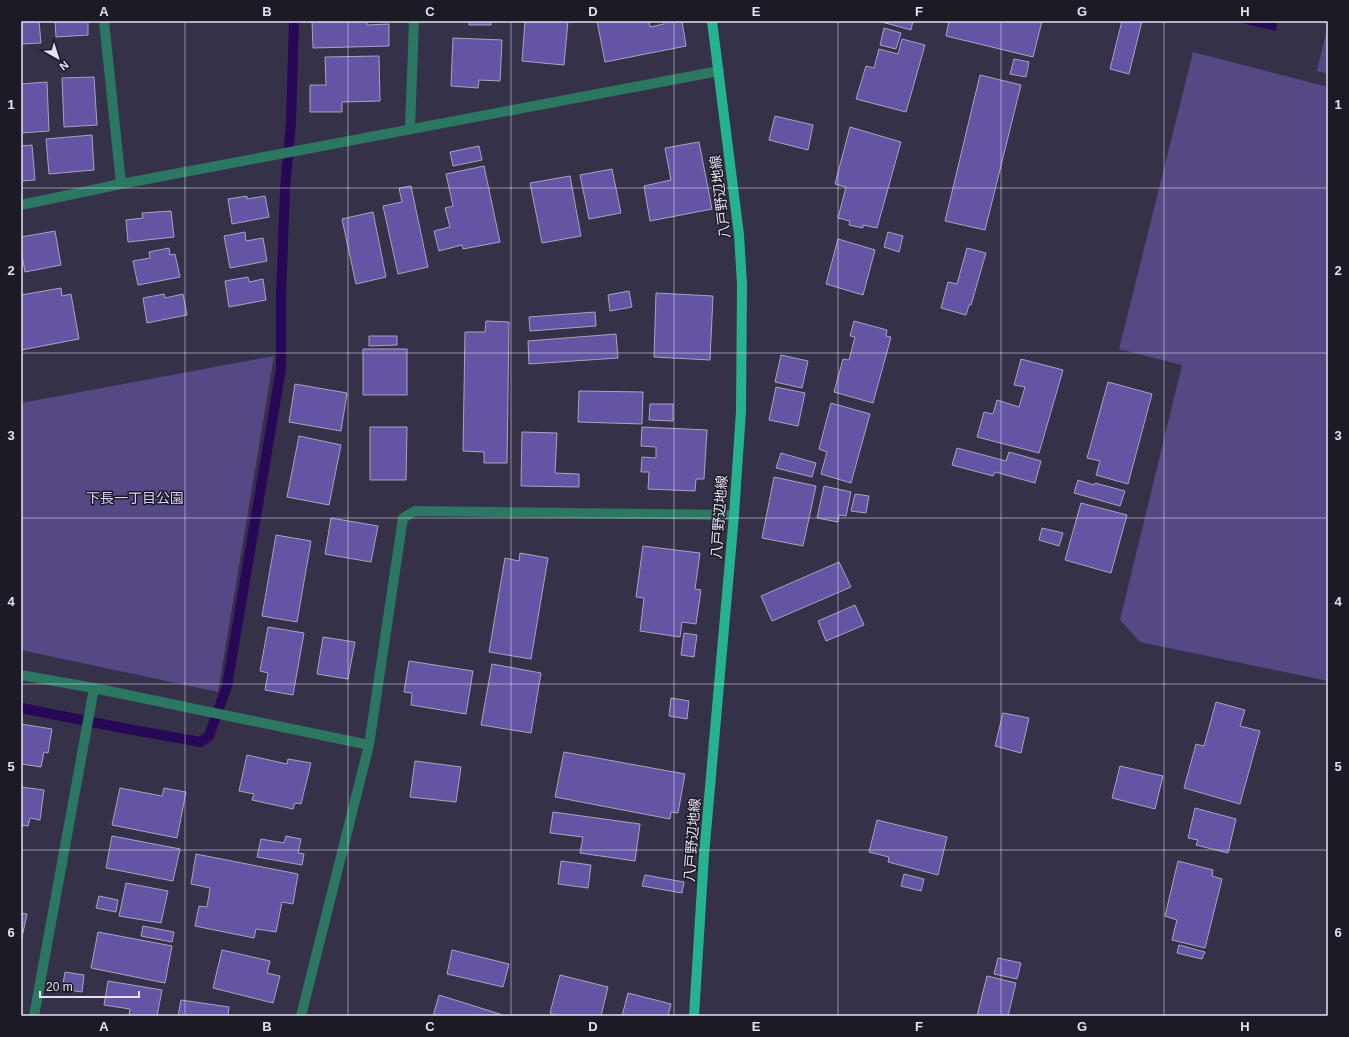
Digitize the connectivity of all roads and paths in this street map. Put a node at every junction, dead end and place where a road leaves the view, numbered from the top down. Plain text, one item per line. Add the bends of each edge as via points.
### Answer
1 (104, 21) edge
2 (414, 21) edge
3 (712, 21) edge
4 (719, 70) junction
5 (410, 129) junction
6 (121, 184) junction
7 (21, 205) edge
8 (734, 515) junction
9 (21, 676) edge
10 (94, 688) junction
11 (369, 745) junction
12 (34, 1016) edge
13 (301, 1016) edge
14 (694, 1016) edge

1 - 6 street
2 - 5 street
3 - 4 main road, 八戸野辺地線
4 - 5 street
4 - 8 main road, 八戸野辺地線 via 739,235 742,284 741,411
5 - 6 street
6 - 7 street
8 - 11 street via 414,511 403,518
8 - 14 main road, 八戸野辺地線 via 704,855
9 - 10 street
10 - 11 street
10 - 12 street
11 - 13 street

